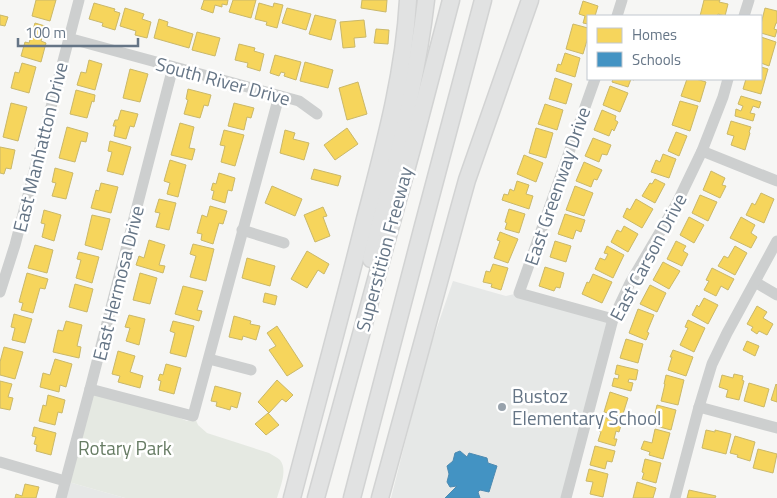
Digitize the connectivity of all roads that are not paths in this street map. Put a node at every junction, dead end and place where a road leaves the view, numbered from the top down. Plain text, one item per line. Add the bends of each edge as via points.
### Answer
1 (79, 0) edge
2 (408, 0) edge
3 (426, 0) edge
4 (451, 0) edge
5 (483, 0) edge
6 (492, 0) edge
7 (530, 0) edge
8 (622, 0) edge
9 (749, 0) edge
10 (617, 15) edge
11 (744, 15) edge
12 (68, 38) junction
13 (173, 67) junction
14 (595, 80) edge
15 (728, 80) edge
16 (279, 96) junction
17 (317, 114) dead end
18 (702, 151) junction
19 (777, 181) edge
20 (422, 226) junction
21 (242, 230) junction
22 (777, 240) edge
23 (284, 242) dead end
24 (755, 282) junction
25 (0, 292) edge
26 (777, 295) edge
27 (614, 319) junction
28 (209, 359) junction
29 (251, 370) dead end
30 (351, 371) junction
31 (90, 389) junction
32 (699, 407) junction
33 (777, 428) edge
34 (0, 462) edge
35 (65, 481) junction
36 (60, 498) edge
37 (292, 498) edge
38 (316, 498) edge
39 (352, 498) edge
40 (380, 498) edge
41 (566, 498) edge
42 (675, 498) edge

1 - 12 street, East Manhatton Drive
2 - 37 highway via 399,78
3 - 30 highway via 411,91 360,305
4 - 30 highway, Superstition Freeway
5 - 20 highway, Superstition Freeway
6 - 20 highway via 470,83
7 - 40 highway via 470,171
8 - 10 street
9 - 11 street
12 - 13 street, South River Drive
12 - 25 street, East Manhatton Drive
13 - 16 street, South River Drive
13 - 31 street, East Hermosa Drive
14 - 27 street, East Greenway Drive via 519,293
15 - 18 street, East Carson Drive
16 - 17 street, South River Drive via 300,101
16 - 21 street
18 - 19 street
18 - 27 street, East Carson Drive via 678,203 630,283
20 - 39 highway, Superstition Freeway
21 - 23 street
21 - 28 street
22 - 24 street
24 - 26 street
24 - 32 street via 712,364
27 - 41 street, East Carson Drive
28 - 29 street
28 - 31 street via 192,416
30 - 38 highway, Superstition Freeway
31 - 35 street, East Hermosa Drive
32 - 33 street
32 - 42 street
34 - 35 street
35 - 36 street, East Hermosa Drive

